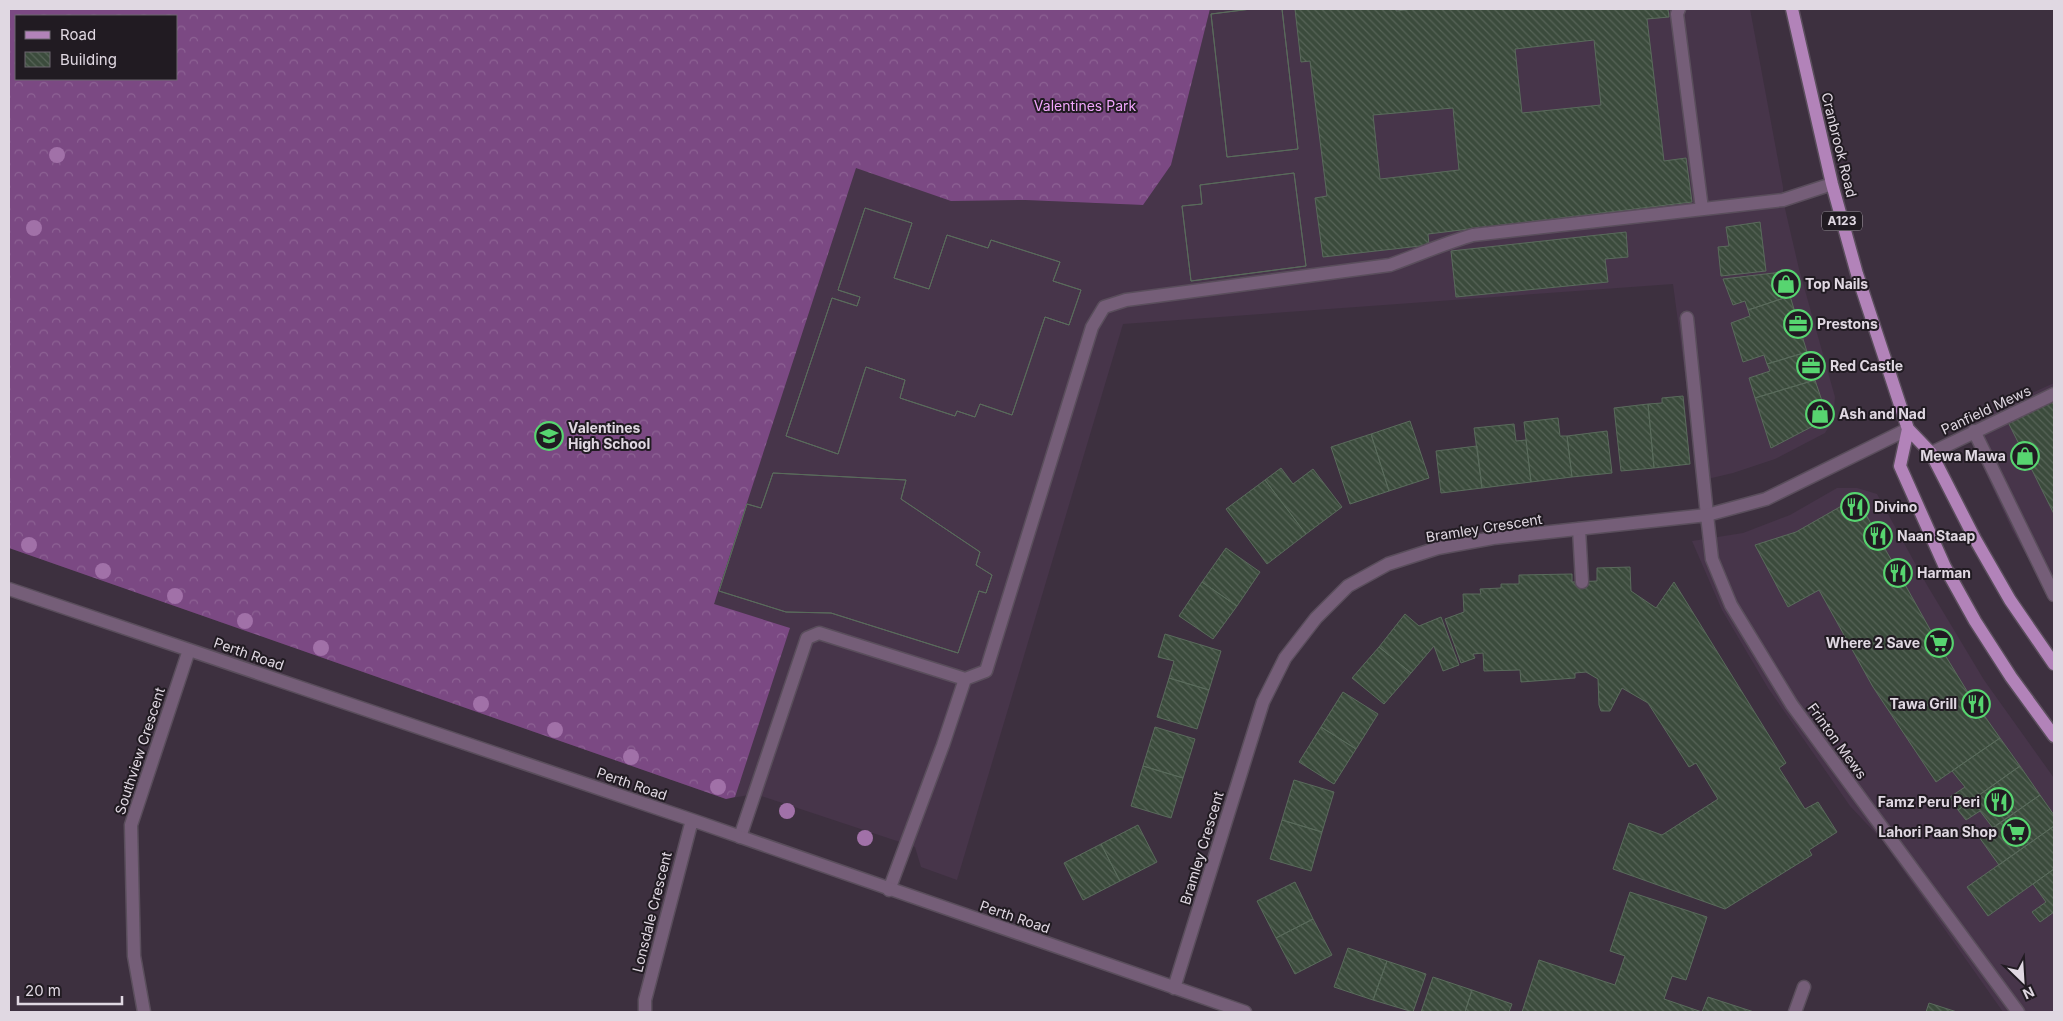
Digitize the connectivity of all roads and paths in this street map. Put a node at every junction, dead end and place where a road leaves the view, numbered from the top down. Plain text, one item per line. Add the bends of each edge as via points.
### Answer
1 (1679, 9) edge
2 (1792, 9) edge
3 (1832, 184) junction
4 (1702, 209) junction
5 (1687, 318) dead end
6 (2054, 394) edge
7 (1908, 429) junction
8 (1974, 431) junction
9 (1931, 453) junction
10 (1707, 515) junction
11 (1580, 529) junction
12 (1582, 582) dead end
13 (9, 590) edge
14 (2054, 595) edge
15 (189, 650) junction
16 (2054, 664) edge
17 (965, 679) junction
18 (2054, 736) edge
19 (692, 820) junction
20 (740, 837) junction
21 (889, 890) junction
22 (1804, 987) dead end
23 (1174, 988) junction
24 (144, 1012) edge
25 (645, 1012) edge
26 (1245, 1012) edge
27 (1795, 1012) edge
28 (2018, 1012) edge

1 - 4 street via 1677,14
2 - 3 main road, Cranbrook Road / A123
3 - 4 street via 1783,200
3 - 7 main road, Cranbrook Road / A123 via 1865,302
4 - 17 street via 1473,235 1390,265 1126,300 1104,307 1092,327 986,671
5 - 10 street, Frinton Mews
6 - 8 street, Panfield Mews
7 - 9 main road, Cranbrook Road / A123
7 - 10 street, Bramley Crescent via 1766,499
7 - 18 main road via 1900,466 1945,566 1975,621
8 - 9 street, Panfield Mews
8 - 14 street
9 - 16 main road, Cranbrook Road / A123 via 2010,600
10 - 11 street, Bramley Crescent
10 - 28 street, Frinton Mews via 1712,559 1732,605 1792,706
11 - 12 street
11 - 23 street, Bramley Crescent via 1493,538 1438,548 1388,564 1348,586 1316,618 1285,658 1262,702
13 - 15 street, Perth Road
15 - 19 street, Perth Road
15 - 24 street, Southview Crescent via 131,825 134,956
17 - 20 street via 819,633 807,638
17 - 21 street
19 - 20 street, Perth Road
19 - 25 street, Lonsdale Crescent
20 - 21 street, Perth Road
21 - 23 street, Perth Road
22 - 27 street
23 - 26 street, Perth Road

